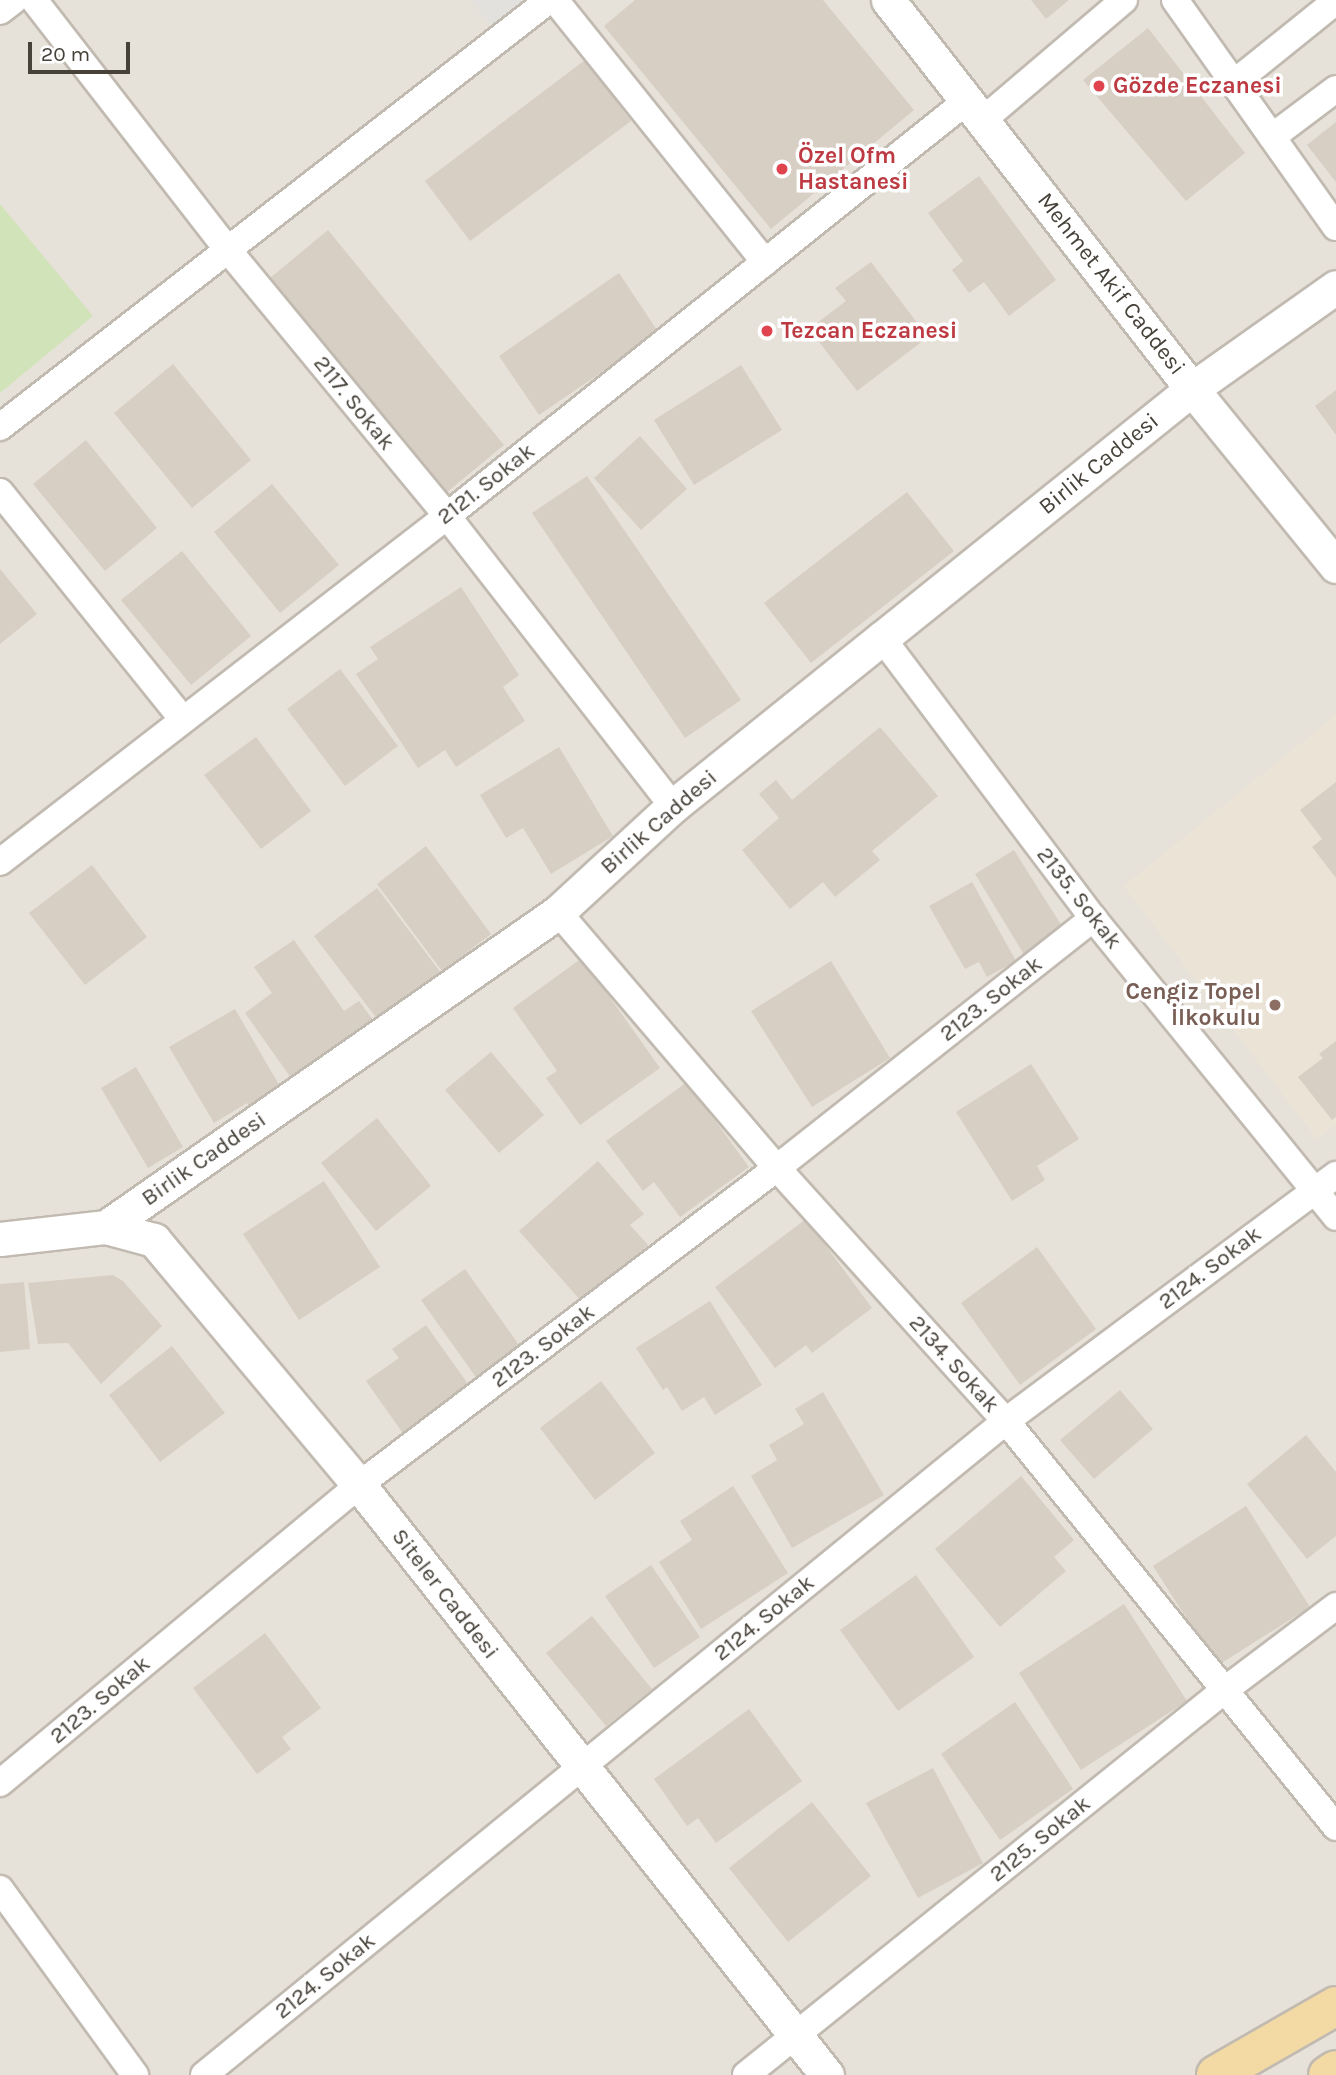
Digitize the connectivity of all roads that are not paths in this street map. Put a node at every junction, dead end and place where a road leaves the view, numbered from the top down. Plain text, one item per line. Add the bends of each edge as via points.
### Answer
1 (14, 0) edge
2 (34, 0) edge
3 (549, 0) edge
4 (555, 0) edge
5 (888, 0) edge
6 (1124, 0) edge
7 (1175, 0) edge
8 (1336, 1) edge
9 (0, 10) edge
10 (1234, 83) junction
11 (1336, 89) edge
12 (975, 110) junction
13 (1272, 137) junction
14 (1336, 227) edge
15 (228, 250) junction
16 (765, 262) junction
17 (1336, 287) edge
18 (1192, 389) junction
19 (0, 427) edge
20 (0, 492) edge
21 (447, 516) junction
22 (1336, 566) edge
23 (882, 638) junction
24 (183, 720) junction
25 (673, 806) junction
26 (0, 862) edge
27 (558, 912) junction
28 (1093, 918) junction
29 (777, 1168) junction
30 (1336, 1175) edge
31 (1314, 1190) junction
32 (1336, 1217) edge
33 (106, 1227) junction
34 (0, 1239) edge
35 (1006, 1421) junction
36 (359, 1485) junction
37 (1336, 1606) edge
38 (1226, 1689) junction
39 (580, 1766) junction
40 (0, 1783) edge
41 (1336, 1827) edge
42 (0, 1889) edge
43 (1336, 2006) edge
44 (795, 2034) junction
45 (1336, 2070) edge
46 (135, 2075) edge
47 (204, 2075) edge
48 (746, 2075) edge
49 (827, 2075) edge
50 (1216, 2075) edge
51 (1328, 2075) edge

1 - 9 street
2 - 15 street, 2117. Sokak
3 - 15 street
4 - 16 street
5 - 12 street, Mehmet Akif Caddesi
6 - 12 street, 2121. Sokak
7 - 10 street
8 - 10 street
10 - 13 street
11 - 13 street
12 - 16 street, 2121. Sokak
12 - 18 street, Mehmet Akif Caddesi
13 - 14 street
15 - 19 street
15 - 21 street, 2117. Sokak
16 - 21 street, 2121. Sokak
17 - 18 street, Birlik Caddesi
18 - 22 street, Mehmet Akif Caddesi
18 - 23 street, Birlik Caddesi
20 - 24 street
21 - 24 street, 2121. Sokak
21 - 25 street, 2117. Sokak
23 - 25 street, Birlik Caddesi
23 - 28 street, 2135. Sokak
24 - 26 street, 2121. Sokak
25 - 27 street, Birlik Caddesi
27 - 29 street, 2134. Sokak
27 - 33 street, Birlik Caddesi
28 - 29 street, 2123. Sokak
28 - 31 street, 2135. Sokak
29 - 35 street, 2134. Sokak
29 - 36 street, 2123. Sokak
30 - 31 street, 2124. Sokak
31 - 32 street, 2135. Sokak
31 - 35 street, 2124. Sokak
33 - 34 street, Siteler Caddesi
33 - 36 street, Siteler Caddesi via 153,1240
35 - 38 street, 2134. Sokak
35 - 39 street, 2124. Sokak
36 - 39 street, Siteler Caddesi
36 - 40 street, 2123. Sokak
37 - 38 street, 2125. Sokak
38 - 41 street, 2134. Sokak
38 - 44 street, 2125. Sokak
39 - 44 street, Siteler Caddesi
39 - 47 street, 2124. Sokak
42 - 46 street
43 - 50 main road
44 - 48 street, 2125. Sokak
44 - 49 street, Siteler Caddesi
45 - 51 main road

